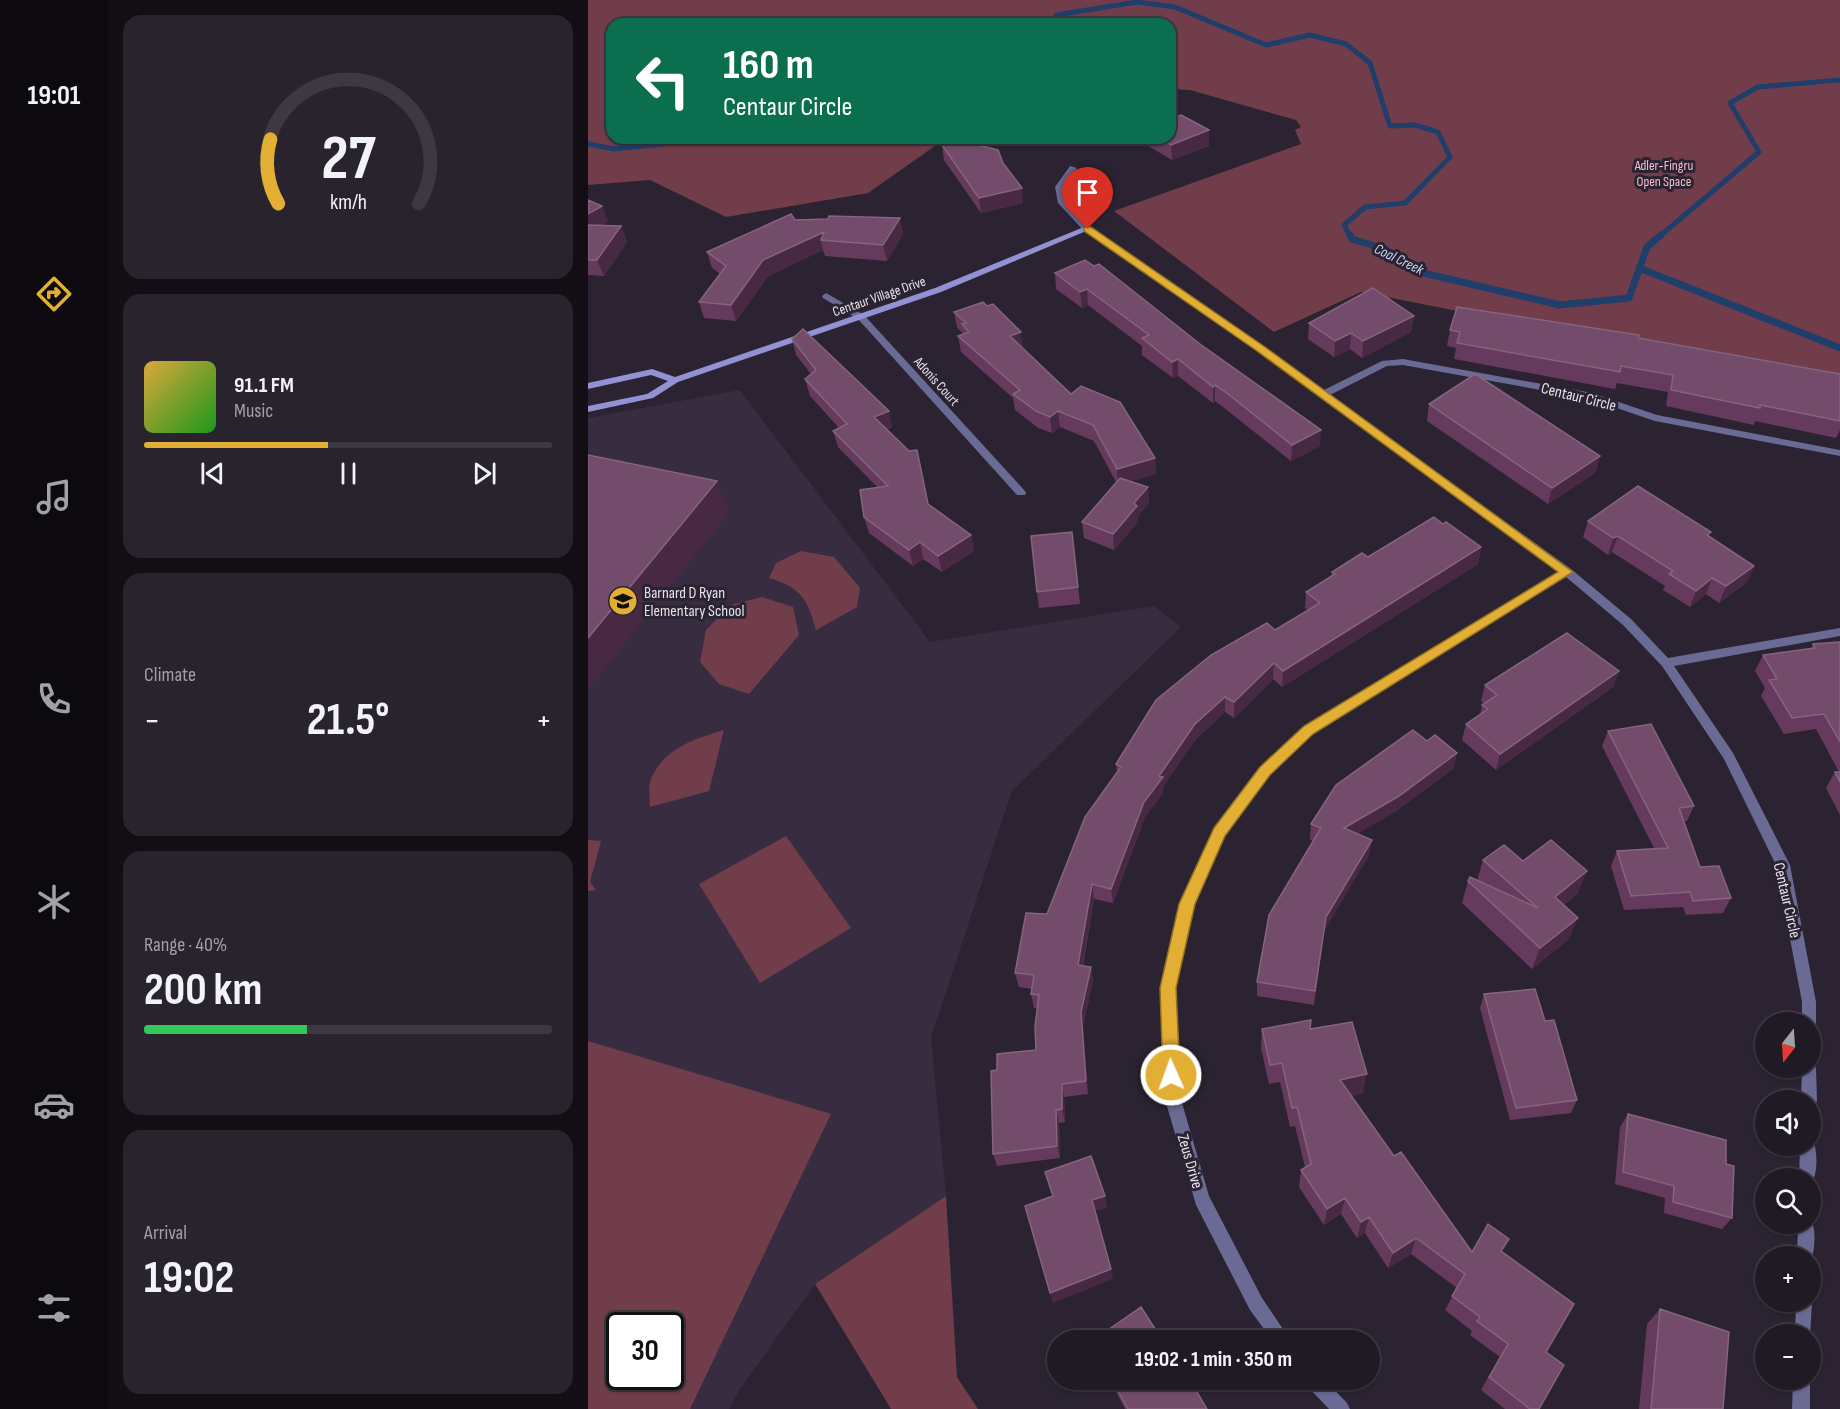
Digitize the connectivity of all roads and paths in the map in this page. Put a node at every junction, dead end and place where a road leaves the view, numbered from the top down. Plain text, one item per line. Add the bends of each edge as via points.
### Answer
1 (1073, 168) dead end
2 (1088, 229) junction
3 (826, 296) dead end
4 (861, 317) junction
5 (675, 380) junction
6 (588, 386) edge
7 (1322, 395) junction
8 (588, 409) edge
9 (1840, 453) edge
10 (1021, 493) dead end
11 (1567, 572) junction
12 (1840, 632) edge
13 (1666, 663) junction
14 (1809, 1012) edge
15 (1275, 1330) edge
16 (1323, 1390) edge
17 (1802, 1390) edge
18 (1341, 1409) edge
19 (1801, 1409) edge

1 - 2 street, Centaur Circle via 1059,187 1062,203
2 - 4 street, Centaur Village Drive
2 - 7 street, Centaur Circle
3 - 4 street, Adonis Court
4 - 5 street, Centaur Village Drive
4 - 10 street, Adonis Court
5 - 6 street via 652,372
5 - 8 street, Centaur Village Drive via 650,396
7 - 9 street, Centaur Circle via 1385,363 1402,362 1592,396 1655,418
7 - 11 street, Centaur Circle
11 - 13 street, Centaur Circle via 1627,622
11 - 15 street, Zeus Drive via 1308,730 1265,771 1220,832 1187,904 1168,988 1172,1096 1202,1199 1256,1304
12 - 13 street
13 - 14 street, Centaur Circle via 1729,756 1783,865
16 - 18 street
17 - 19 street

